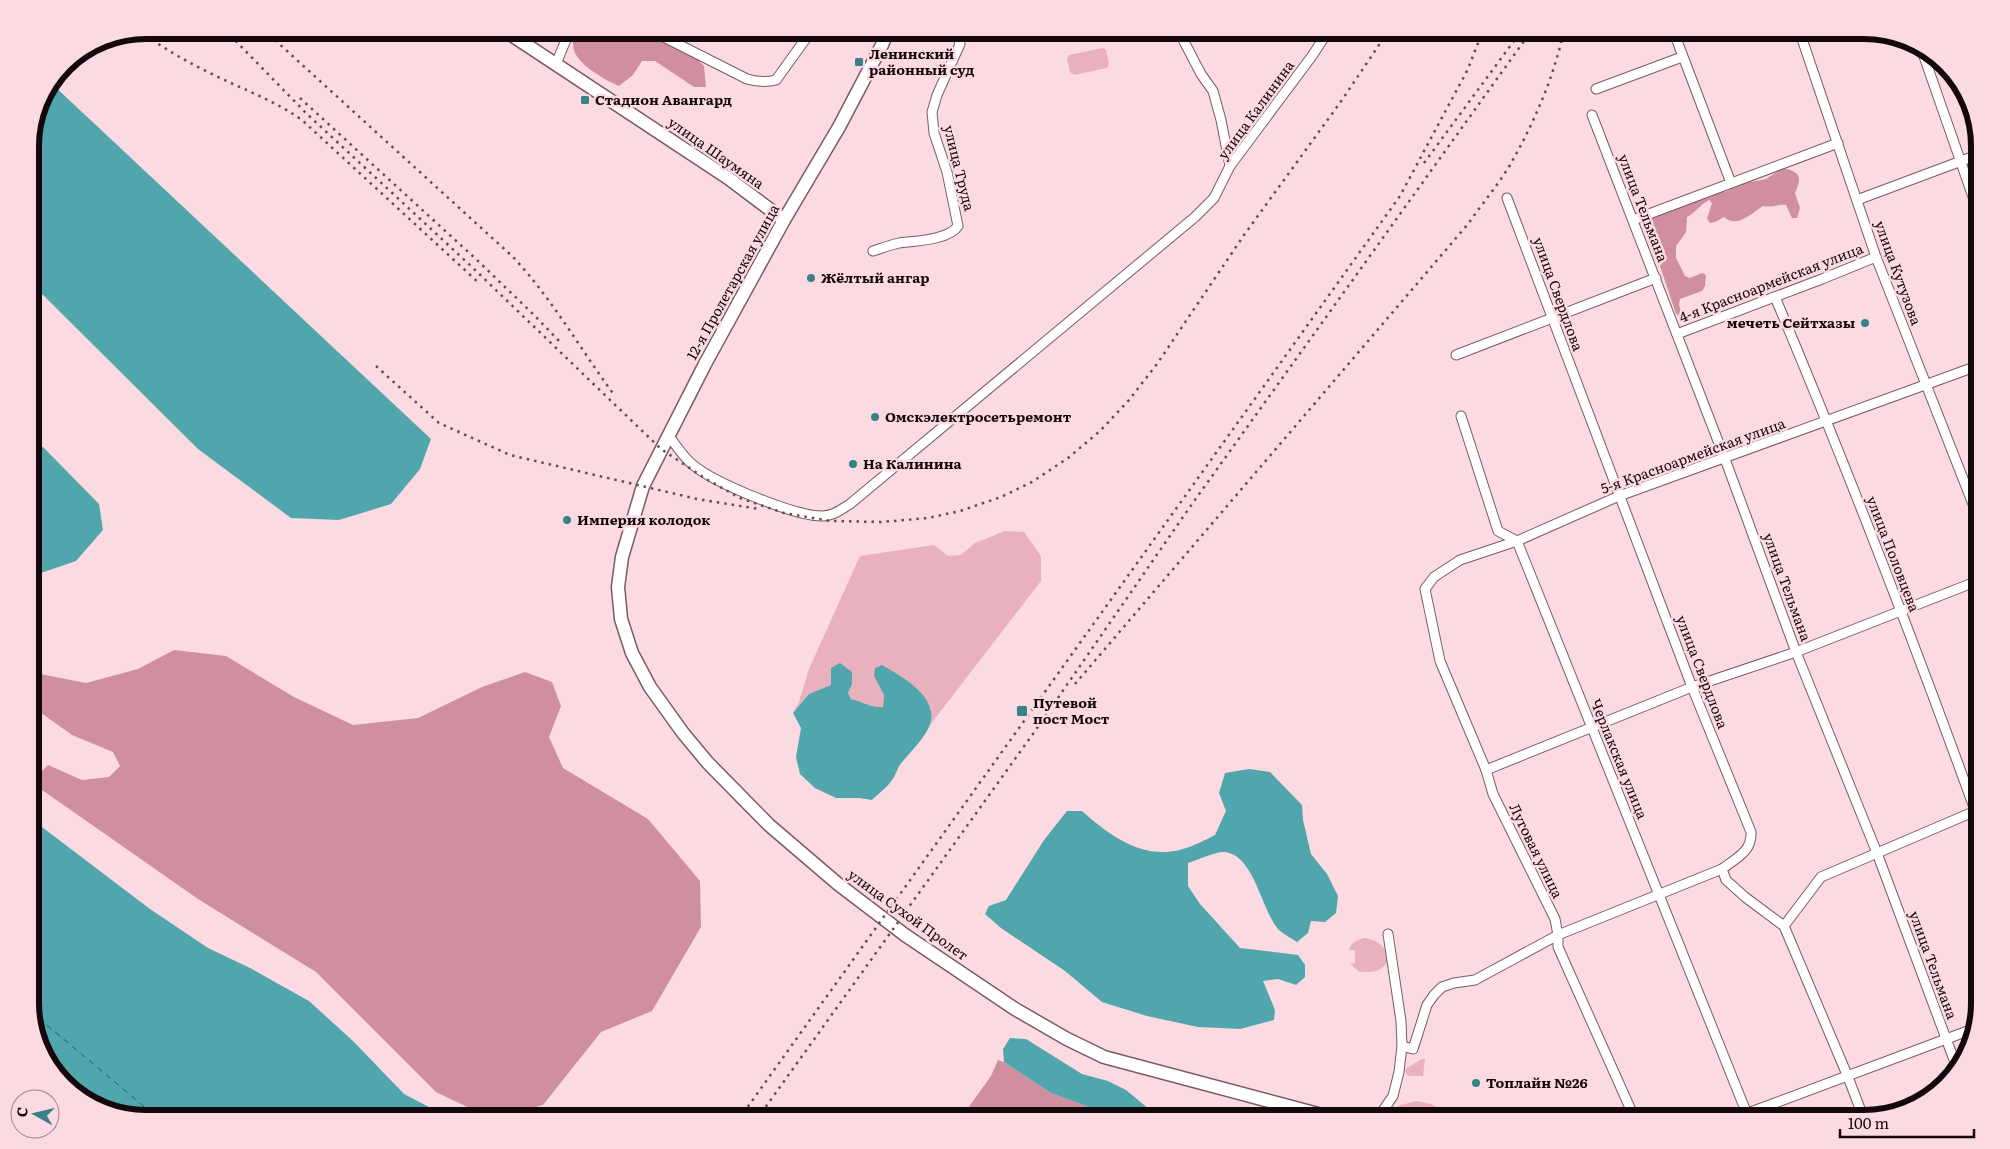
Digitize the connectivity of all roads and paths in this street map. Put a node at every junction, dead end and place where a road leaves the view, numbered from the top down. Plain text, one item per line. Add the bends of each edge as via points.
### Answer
1 (518, 39) edge
2 (566, 39) edge
3 (668, 39) edge
4 (806, 39) edge
5 (883, 39) edge
6 (959, 39) edge
7 (1183, 39) edge
8 (1323, 39) edge
9 (1676, 39) edge
10 (1802, 39) edge
11 (1682, 57) junction
12 (1929, 61) edge
13 (556, 64) junction
14 (1596, 89) dead end
15 (1592, 115) dead end
16 (1838, 143) junction
17 (1971, 157) edge
18 (1959, 161) junction
19 (1230, 166) junction
20 (1731, 183) junction
21 (1971, 193) edge
22 (1507, 198) dead end
23 (1857, 200) junction
24 (784, 220) junction
25 (1633, 220) junction
26 (873, 251) dead end
27 (1876, 257) junction
28 (1656, 278) junction
29 (1775, 297) junction
30 (1551, 318) junction
31 (1677, 334) junction
32 (1456, 355) dead end
33 (1971, 368) edge
34 (1926, 385) junction
35 (1462, 416) dead end
36 (1827, 421) junction
37 (668, 435) junction
38 (1725, 459) junction
39 (1620, 496) junction
40 (1971, 499) edge
41 (1517, 542) junction
42 (622, 557) joint
43 (1971, 583) edge
44 (1426, 589) joint
45 (1900, 610) junction
46 (1796, 652) junction
47 (1692, 687) junction
48 (1593, 728) junction
49 (1486, 770) junction
50 (1971, 792) edge
51 (1971, 813) edge
52 (1877, 853) junction
53 (1722, 869) junction
54 (1658, 895) junction
55 (1784, 926) junction
56 (1388, 934) dead end
57 (1558, 935) junction
58 (1968, 1032) edge
59 (1946, 1040) junction
60 (1402, 1046) junction
61 (1954, 1061) edge
62 (1848, 1077) junction
63 (1302, 1110) edge
64 (1383, 1110) edge
65 (1631, 1110) edge
66 (1746, 1110) edge
67 (1763, 1110) edge
68 (1861, 1110) edge

1 - 13 main road, улица Шаумяна
2 - 13 street
3 - 4 street via 757,82 776,80
5 - 24 main road, 12-я Пролетарская улица via 838,127
6 - 26 street, улица Труда via 960,44 932,112 934,133 954,200 957,229 922,241
7 - 19 street via 1213,91
8 - 19 street, улица Калинина
9 - 11 street
10 - 16 street, улица Кутузова
11 - 14 street
11 - 20 street
12 - 18 street
13 - 24 main road, улица Шаумяна via 728,178
15 - 25 street, улица Тельмана
16 - 20 street
16 - 23 street, улица Кутузова
17 - 18 street
18 - 21 street
18 - 23 street
19 - 37 street, улица Калинина via 1214,198 1195,217 850,504 832,515 815,515 786,508 719,482 691,464
20 - 25 street
22 - 30 street, улица Свердлова
23 - 27 street, улица Кутузова
24 - 37 main road, 12-я Пролетарская улица
25 - 28 street, улица Тельмана
27 - 29 street, 4-я Красноармейская улица
27 - 34 street, улица Кутузова
28 - 30 street
28 - 31 street, улица Тельмана
29 - 31 street, 4-я Красноармейская улица
29 - 36 street, улица Половцева
30 - 32 street
30 - 39 street, улица Свердлова
31 - 38 street, улица Тельмана
33 - 34 street, 5-я Красноармейская улица
34 - 36 street, 5-я Красноармейская улица
34 - 40 street, улица Кутузова
35 - 41 street via 1498,531
36 - 38 street, 5-я Красноармейская улица
36 - 45 street, улица Половцева
37 - 42 main road, 12-я Пролетарская улица via 643,486
38 - 39 street, 5-я Красноармейская улица
38 - 46 street, улица Тельмана
39 - 41 street, 5-я Красноармейская улица
39 - 47 street, улица Свердлова
41 - 44 street, 5-я Красноармейская улица via 1460,560 1434,577
41 - 48 street, Черлакская улица
42 - 63 main road, улица Сухой Пролет via 618,587 621,619 632,653 650,687 708,763 769,824 838,884 913,941 1084,1048 1124,1064
43 - 45 street
44 - 49 street, Луговая улица via 1440,661
45 - 46 street
45 - 50 street, улица Половцева
46 - 47 street
46 - 52 street, улица Тельмана
47 - 48 street
47 - 53 street, улица Свердлова via 1751,832 1747,850
48 - 49 street
48 - 54 street, Черлакская улица
49 - 57 street, Луговая улица via 1493,794 1555,919
51 - 52 street
52 - 55 street via 1821,877
52 - 59 street, улица Тельмана
53 - 54 street, улица Свердлова
53 - 55 street via 1726,880 1744,897
54 - 57 street, улица Свердлова
54 - 66 street, Черлакская улица
55 - 62 street
56 - 60 street
57 - 60 street, улица Свердлова via 1475,980 1442,987 1426,1005 1413,1049
57 - 65 street, Луговая улица via 1558,947
58 - 59 street
59 - 61 street, улица Тельмана
59 - 62 street
60 - 64 street via 1393,1096
62 - 67 street
62 - 68 street

